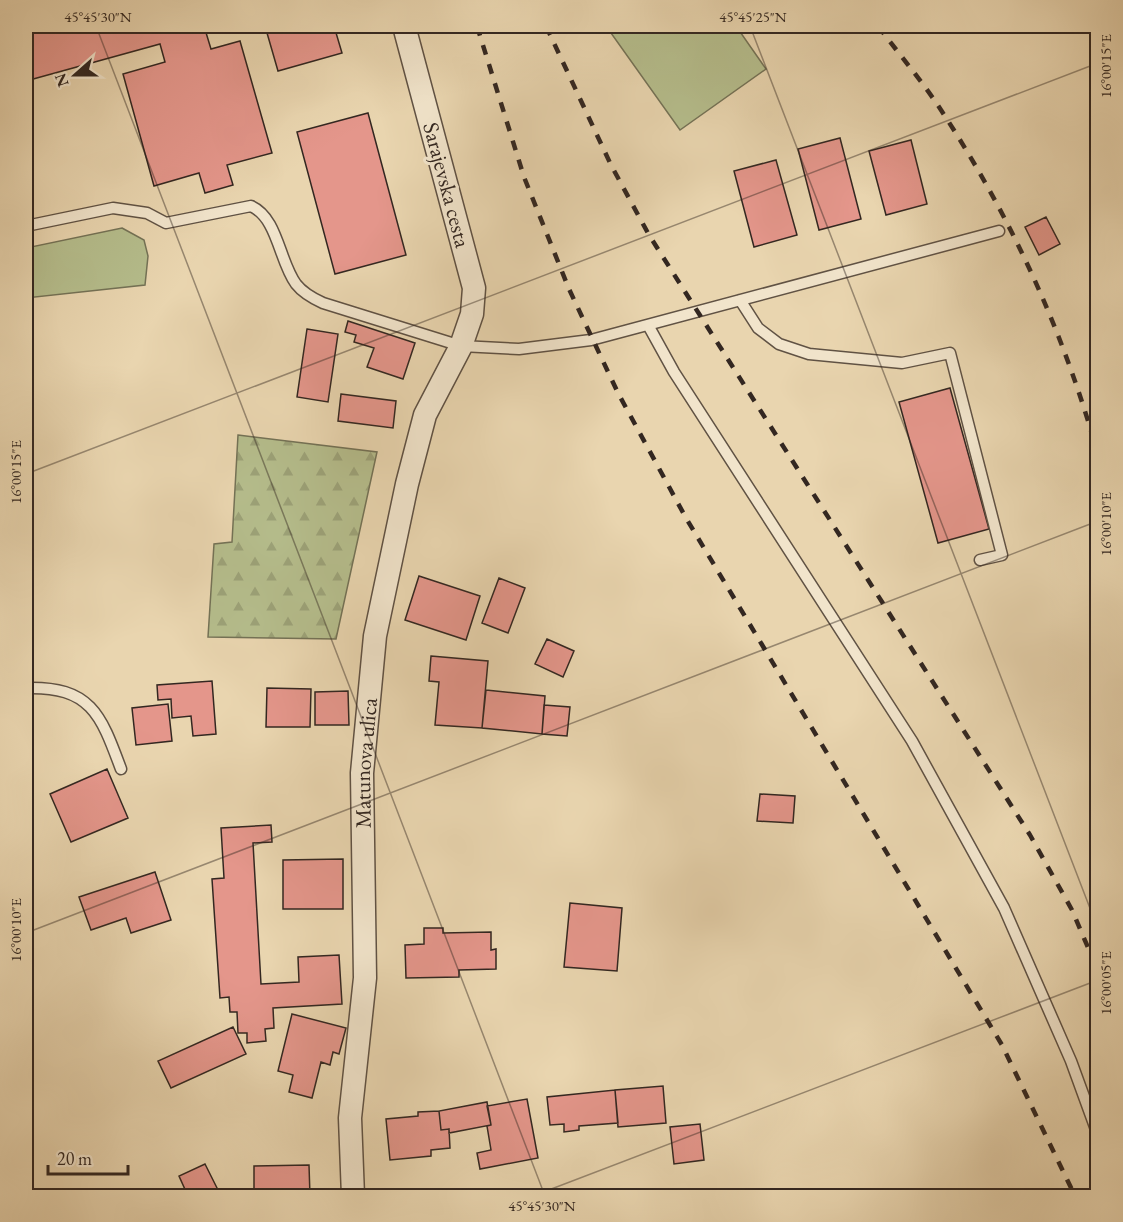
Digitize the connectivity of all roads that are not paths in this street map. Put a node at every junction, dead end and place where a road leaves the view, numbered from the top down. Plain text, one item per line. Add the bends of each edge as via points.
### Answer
1 (404, 26) edge
2 (26, 226) edge
3 (999, 231) dead end
4 (740, 300) junction
5 (648, 325) junction
6 (461, 346) junction
7 (980, 560) dead end
8 (26, 688) edge
9 (121, 769) dead end
10 (1098, 1135) edge
11 (353, 1197) edge

1 - 6 street, Sarajevska cesta via 474,288 472,314
2 - 6 lane via 113,208 147,213 166,223 251,206 262,211 269,222 287,270 307,296
3 - 4 lane
4 - 5 lane
4 - 7 lane via 758,328 779,344 809,354 902,363 950,353 1002,555
5 - 6 lane via 591,340 519,349
5 - 10 lane via 674,372 918,752 1004,908 1071,1061
6 - 11 street, Matunova ulica via 425,415 375,636 362,773 365,978 350,1118
8 - 9 lane via 71,694 97,712

